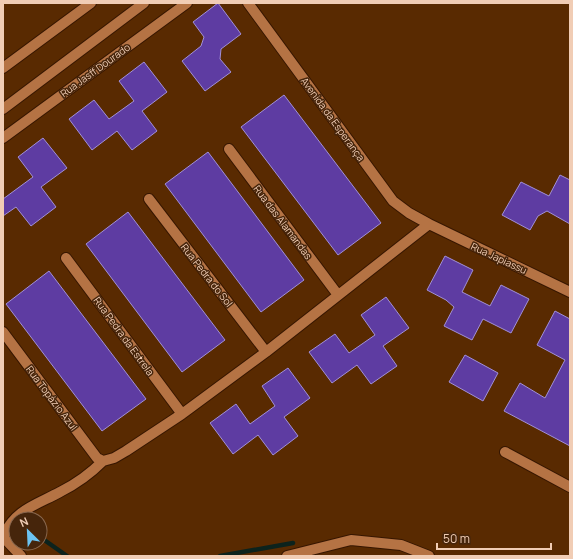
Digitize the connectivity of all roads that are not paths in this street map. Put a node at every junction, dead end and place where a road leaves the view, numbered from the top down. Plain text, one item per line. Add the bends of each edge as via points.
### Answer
1 (91, 3) edge
2 (144, 3) edge
3 (187, 3) edge
4 (248, 3) edge
5 (3, 68) edge
6 (3, 109) edge
7 (3, 138) edge
8 (229, 149) dead end
9 (149, 199) dead end
10 (429, 224) junction
11 (66, 258) dead end
12 (570, 292) edge
13 (338, 295) junction
14 (3, 332) edge
15 (266, 352) junction
16 (182, 414) junction
17 (506, 452) dead end
18 (103, 461) junction
19 (570, 487) edge
20 (3, 537) edge
21 (22, 556) edge
22 (287, 556) edge
23 (428, 556) edge

1 - 5 street
2 - 6 street
3 - 7 street, Rua Jasff Dourado
4 - 10 street, Avenida da Esperança via 393,201
8 - 13 street, Rua das Alamandas
9 - 15 street, Rua Pedra do Sol
10 - 12 street, Rua Japiassu
10 - 13 street
11 - 16 street, Rua Pedra da Estrela
13 - 15 street
14 - 18 street, Rua Topázio Azul via 97,458
15 - 16 street
16 - 18 street via 126,451
17 - 19 street
18 - 20 street via 82,480 20,513 11,522
20 - 21 street
22 - 23 street via 351,540 401,545

